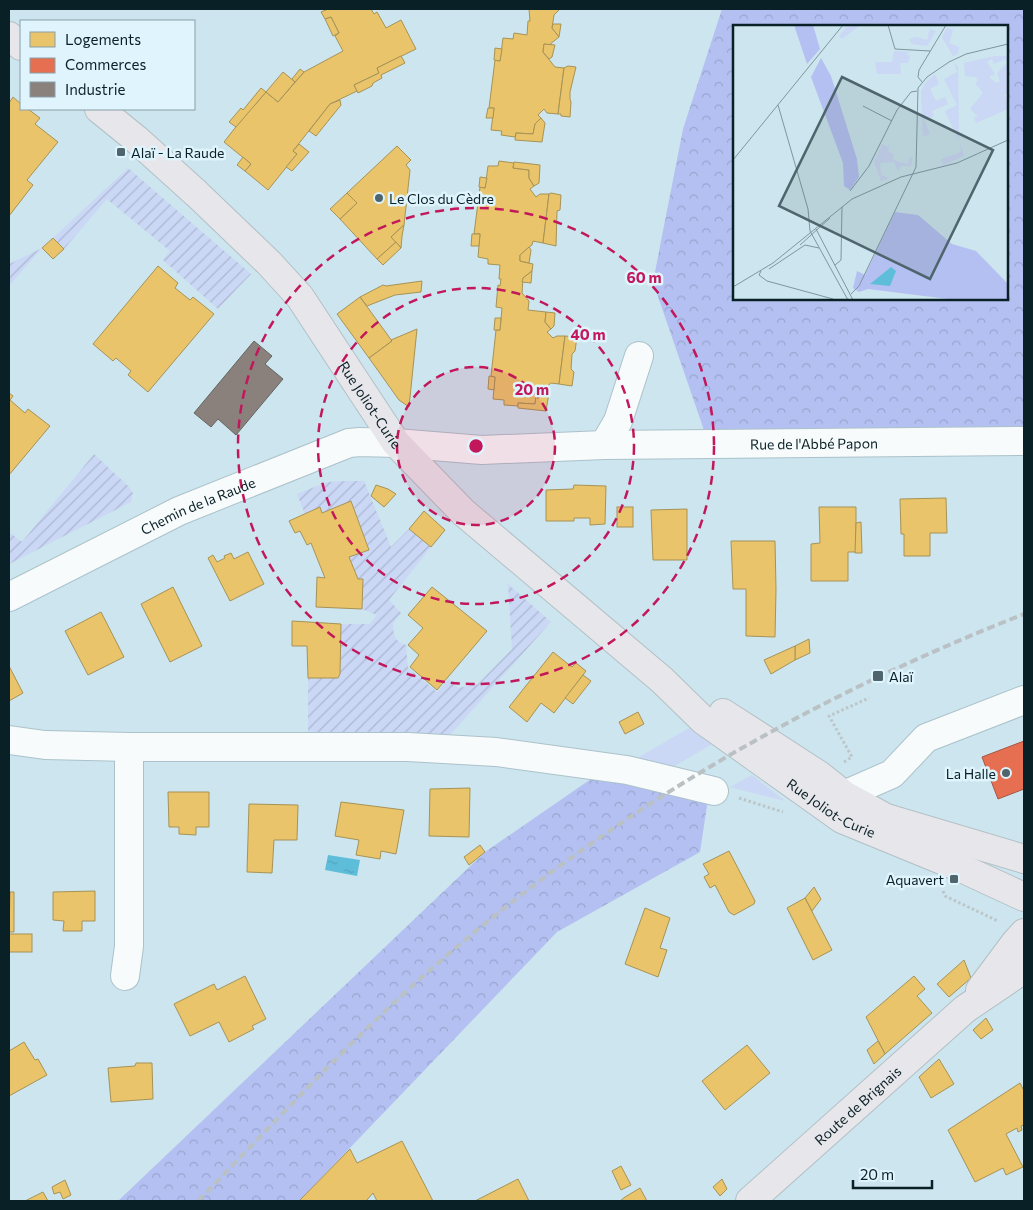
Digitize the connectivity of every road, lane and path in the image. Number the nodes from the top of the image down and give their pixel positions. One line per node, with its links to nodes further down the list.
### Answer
1 (9, 36): 2 (main road)
2 (20, 45)
3 (100, 110): 6 (main road, Rue Joliot-Curie)
4 (639, 356): 7 (street)
5 (1024, 441): 7 (street, Rue de l'Abbé Papon)
6 (396, 443): 7 (street, Rue de l'Abbé Papon); 8 (street, Chemin de la Raude); 9 (main road, Rue Joliot-Curie)
7 (604, 445)
8 (9, 597)
9 (662, 680): 16 (main road, Rue Joliot-Curie); 19 (main road, Rue Joliot-Curie)
10 (869, 698): 14 (path)
11 (1024, 700): 16 (street)
12 (9, 740): 13 (street)
13 (128, 747): 15 (street); 23 (street)
14 (852, 757)
15 (714, 791)
16 (844, 795): 17 (main road, Rue Joliot-Curie)
17 (1024, 859)
18 (940, 884): 20 (path)
19 (1024, 897)
20 (1000, 922)
21 (1024, 933): 24 (main road, Route de Brignais)
22 (1024, 969): 24 (main road, Route de Brignais)
23 (124, 976)
24 (965, 1009): 25 (main road, Route de Brignais)
25 (750, 1201)

